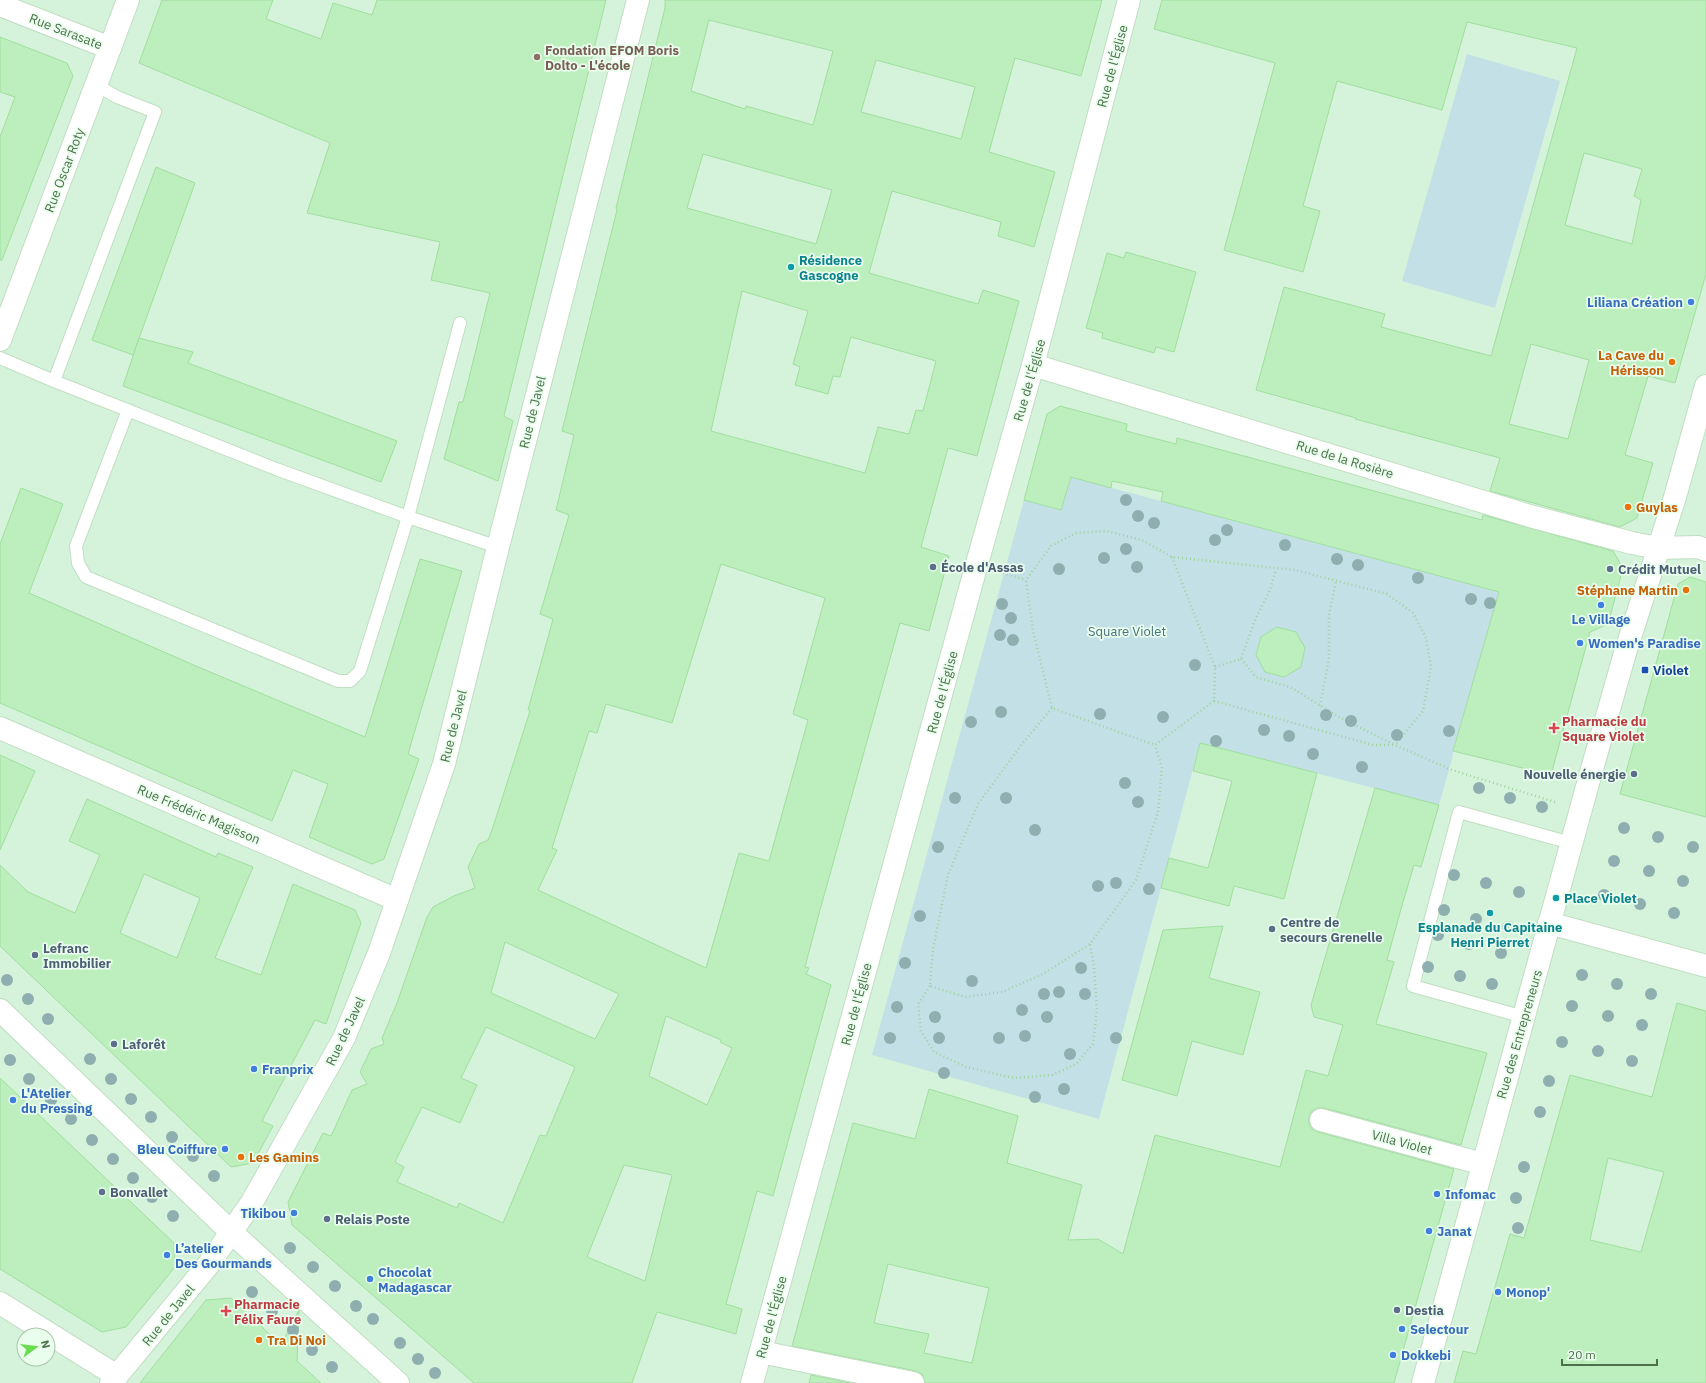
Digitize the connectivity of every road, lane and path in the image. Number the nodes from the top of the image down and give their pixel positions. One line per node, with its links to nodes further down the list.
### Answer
1 (128, 0): 5 (street, Rue Oscar Roty)
2 (638, 0): 15 (street, Rue de Javel)
3 (1129, 0): 10 (street, Rue de l'Église)
4 (0, 5): 5 (street, Rue Sarasate)
5 (110, 48): 6 (street, Rue Oscar Roty)
6 (96, 84): 8 (street, Rue Oscar Roty); 11 (lane)
7 (460, 323): 14 (lane)
8 (0, 340)
9 (0, 358): 11 (lane)
10 (1034, 365): 16 (street, Rue de la Rosière); 44 (street, Rue de l'Église)
11 (54, 381): 13 (lane)
12 (1706, 386): 16 (street, Rue des Entrepreneurs)
13 (128, 410): 14 (lane); 14 (lane)
14 (408, 517): 15 (lane)
15 (498, 547): 33 (street, Rue de Javel)
16 (1658, 548): 17 (street, Rue de la Rosière); 32 (street, Rue des Entrepreneurs)
17 (1706, 550)
18 (1172, 558): 19 (path); 21 (path); 24 (path)
19 (1276, 569): 22 (path); 23 (path)
20 (1004, 573): 21 (path)
21 (1026, 580): 27 (path)
22 (1336, 581): 26 (path); 30 (path)
23 (1241, 659): 24 (path); 26 (path)
24 (1216, 667): 25 (path)
25 (1214, 701): 29 (path); 30 (path)
26 (1320, 706): 30 (path)
27 (1052, 708): 29 (path); 37 (path)
28 (0, 728): 33 (street, Rue Frédéric Magisson)
29 (1155, 745): 35 (path)
30 (1395, 746): 31 (path)
31 (1556, 802)
32 (1571, 843): 34 (street, Rue des Entrepreneurs); 39 (lane)
33 (397, 900): 42 (street, Rue de Javel)
34 (1549, 923): 36 (street); 39 (street, Rue des Entrepreneurs)
35 (1090, 944): 37 (path); 37 (path)
36 (1706, 966)
37 (930, 986)
38 (0, 1010): 42 (street)
39 (1524, 1017): 41 (street, Rue des Entrepreneurs)
40 (1321, 1120): 41 (street, Villa Violet)
41 (1483, 1164): 49 (street, Rue des Entrepreneurs)
42 (232, 1232): 45 (street, Rue de Javel); 46 (street)
43 (0, 1303): 45 (street)
44 (761, 1352): 47 (street, Rue de l'Église); 48 (street)
45 (114, 1379)
46 (398, 1383)
47 (752, 1383)
48 (913, 1383)
49 (1423, 1383)

